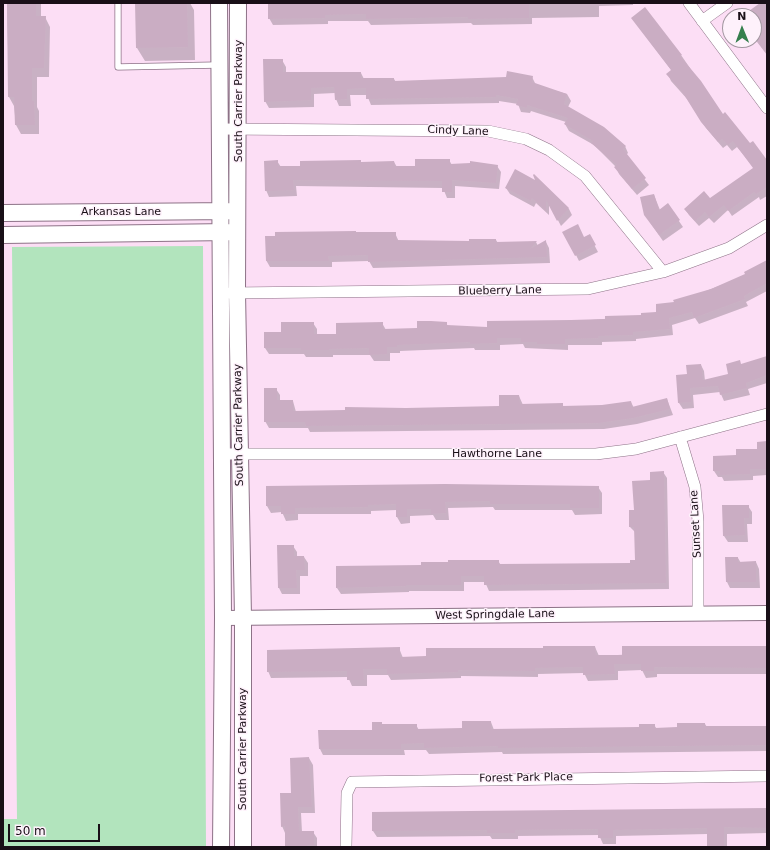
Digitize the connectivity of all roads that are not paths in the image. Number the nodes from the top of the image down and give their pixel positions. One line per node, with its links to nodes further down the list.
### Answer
1 (118, 3): 7 (lane)
2 (219, 3): 7 (main road, South Carrier Parkway)
3 (238, 3): 10 (main road, South Carrier Parkway)
4 (689, 3): 6 (street)
5 (727, 3): 6 (street)
6 (702, 21): 8 (street)
7 (220, 65): 9 (main road, South Carrier Parkway)
8 (767, 108)
9 (220, 129): 10 (street, Cindy Lane); 11 (main road, South Carrier Parkway)
10 (239, 130): 12 (main road, South Carrier Parkway); 18 (street, Cindy Lane)
11 (221, 211): 12 (main road, Arkansas Lane); 13 (main road, Arkansas Lane); 16 (main road, South Carrier Parkway)
12 (239, 211): 15 (main road, South Carrier Parkway)
13 (3, 213)
14 (767, 225): 18 (street, Blueberry Lane)
15 (238, 231): 16 (main road, Arkansas Lane); 19 (main road, South Carrier Parkway)
16 (221, 232): 17 (main road, Arkansas Lane); 20 (main road, South Carrier Parkway)
17 (3, 235)
18 (663, 272): 19 (street, Blueberry Lane)
19 (237, 292): 20 (street, Blueberry Lane); 24 (main road, South Carrier Parkway)
20 (220, 293): 23 (main road, South Carrier Parkway)
21 (767, 414): 22 (street, Hawthorne Lane)
22 (680, 437): 24 (street, Hawthorne Lane); 25 (street, Sunset Lane)
23 (222, 454): 24 (street, Hawthorne Lane); 27 (main road, South Carrier Parkway)
24 (239, 454): 28 (main road, South Carrier Parkway)
25 (698, 613): 26 (street, West Springdale Lane); 28 (street, West Springdale Lane)
26 (767, 613)
27 (223, 618): 28 (street, West Springdale Lane); 30 (main road, South Carrier Parkway)
28 (243, 618): 31 (main road, South Carrier Parkway)
29 (767, 776): 32 (street, Forest Park Place)
30 (221, 847)
31 (243, 847)
32 (346, 847)

